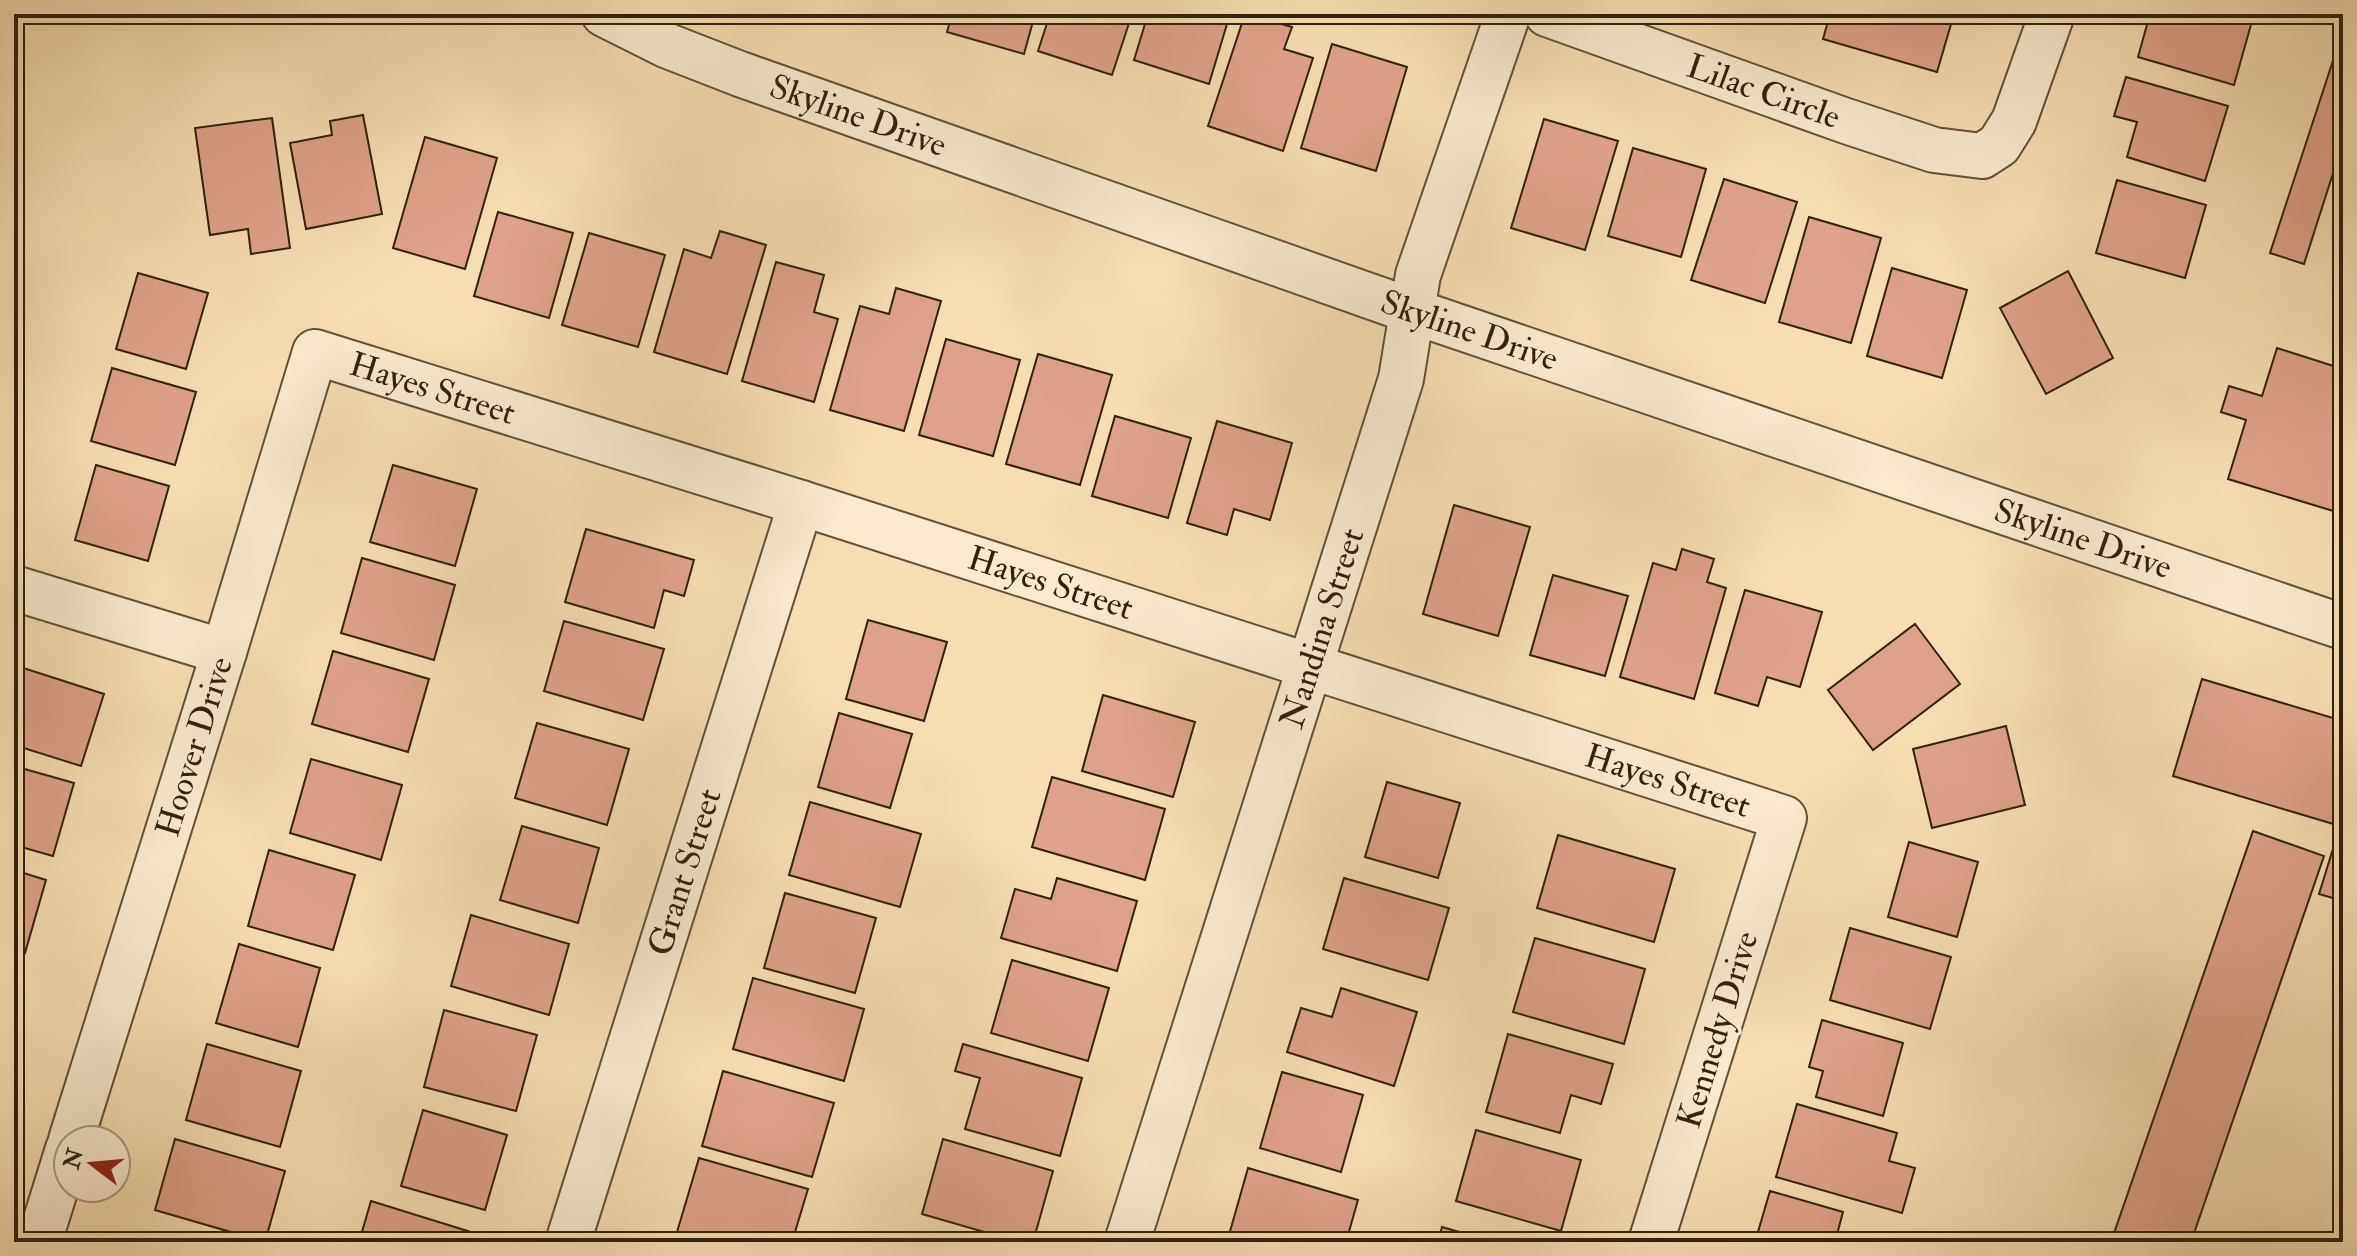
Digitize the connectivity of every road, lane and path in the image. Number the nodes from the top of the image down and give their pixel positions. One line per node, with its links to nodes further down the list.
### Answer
1 (604, 14): 5 (street, Skyline Drive)
2 (1508, 14): 5 (street, Nandina Street)
3 (1547, 14): 4 (street, Lilac Circle)
4 (2052, 14)
5 (1412, 311): 9 (street, Skyline Drive); 11 (street, Nandina Street)
6 (315, 352): 7 (street, Hayes Street); 10 (street, Hoover Drive)
7 (801, 503): 11 (street, Hayes Street); 16 (street, Grant Street)
8 (14, 588): 10 (street)
9 (2343, 627)
10 (224, 652): 13 (street, Hoover Drive)
11 (1308, 665): 12 (street, Hayes Street); 17 (street, Nandina Street)
12 (1784, 818): 18 (street, Kennedy Drive)
13 (76, 1124)
14 (52, 1200): 15 (street)
15 (39, 1242)
16 (568, 1242)
17 (1127, 1242)
18 (1651, 1242)

